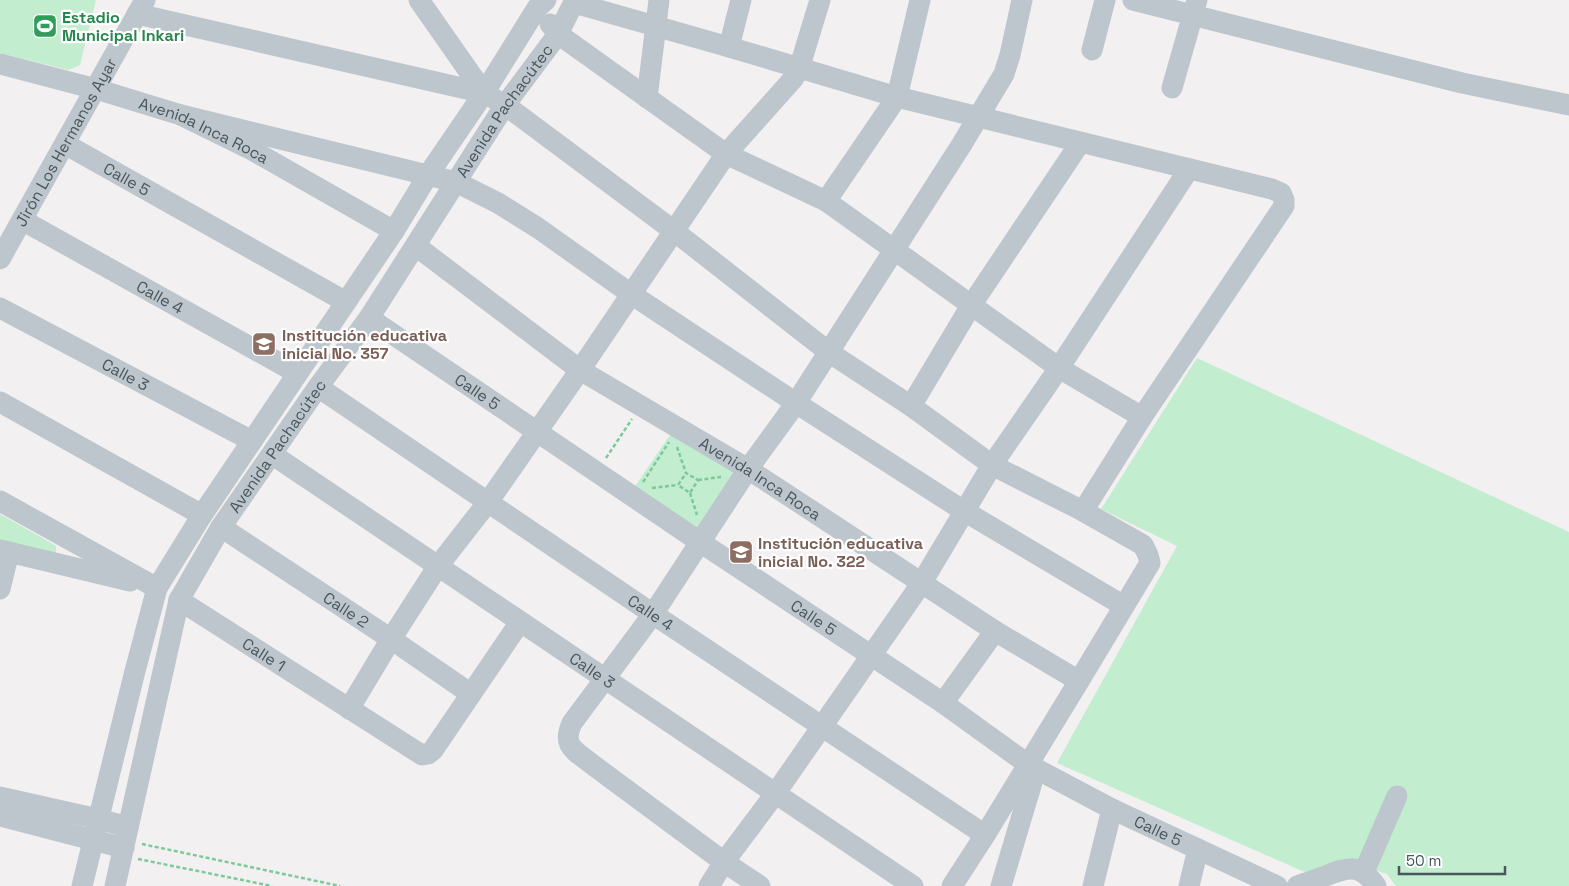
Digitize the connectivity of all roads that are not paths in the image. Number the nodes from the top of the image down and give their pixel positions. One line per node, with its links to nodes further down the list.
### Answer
1 (419, 0): 21 (street)
2 (659, 0): 13 (street)
3 (741, 0): 15 (street)
4 (820, 0): 18 (street)
5 (920, 0): 22 (street)
6 (1022, 0): 27 (street)
7 (1105, 0): 16 (street)
8 (1133, 0): 12 (street)
9 (575, 2): 13 (street); 14 (street, Avenida Pachacútec)
10 (538, 3): 14 (street); 21 (street, Avenida Pachacútec)
11 (141, 7): 20 (street, Jirón Los Hermanos Ayar); 21 (street)
12 (1195, 7): 19 (street); 25 (street)
13 (655, 27): 15 (street); 23 (street)
14 (558, 34): 23 (street); 24 (street, Avenida Pachacútec)
15 (729, 47): 18 (street)
16 (1092, 50)
17 (0, 64): 20 (street, Avenida Inca Roca)
18 (799, 69): 22 (street); 30 (street)
19 (1172, 88)
20 (96, 89): 26 (street, Avenida Inca Roca); 29 (street, Jirón Los Hermanos Ayar)
21 (484, 93): 24 (street); 32 (street, Avenida Pachacútec)
22 (897, 97): 27 (street); 34 (street)
23 (646, 98): 30 (street)
24 (505, 105): 33 (street, Avenida Pachacútec); 36 (street)
25 (1569, 105)
26 (181, 115): 32 (street); 37 (street, Avenida Inca Roca)
27 (978, 116): 28 (street); 39 (street)
28 (1080, 143): 31 (street); 43 (street)
29 (65, 144): 35 (street, Jirón Los Hermanos Ayar); 42 (street, Calle 5)
30 (726, 154): 34 (street); 36 (street)
31 (1189, 169): 47 (street); 54 (street)
32 (428, 175): 33 (street); 37 (street, Avenida Pachacútec)
33 (456, 182): 38 (street, Avenida Pachacútec); 41 (street)
34 (826, 201): 39 (street)
35 (22, 220): 40 (street, Jirón Los Hermanos Ayar); 49 (street, Calle 4)
36 (674, 230): 41 (street); 46 (street)
37 (394, 231): 42 (street, Avenida Pachacútec)
38 (416, 246): 45 (street, Avenida Pachacútec); 48 (street, Avenida Inca Roca)
39 (894, 251): 43 (street); 46 (street)
40 (0, 259)
41 (631, 294): 48 (street); 52 (street)
42 (346, 302): 49 (street, Avenida Pachacútec)
43 (972, 304): 47 (street); 53 (street)
44 (0, 308): 56 (street, Calle 3)
45 (369, 318): 50 (street, Avenida Pachacútec); 55 (street, Calle 5)
46 (830, 353): 52 (street); 53 (street)
47 (1059, 368): 54 (street); 58 (street)
48 (580, 370): 55 (street); 59 (street, Avenida Inca Roca)
49 (297, 373): 56 (street, Avenida Pachacútec)
50 (318, 387): 57 (street, Avenida Pachacútec); 61 (street, Calle 4)
51 (0, 402): 64 (street)
52 (796, 403): 59 (street); 62 (street)
53 (911, 406): 58 (street)
54 (1142, 417): 63 (street)
55 (536, 431): 61 (street); 66 (street, Calle 5)
56 (252, 441): 64 (street, Avenida Pachacútec)
57 (273, 455): 65 (street, Avenida Pachacútec); 68 (street, Calle 3)
58 (992, 465): 62 (street); 63 (street)
59 (748, 469): 66 (street); 69 (street, Avenida Inca Roca)
60 (0, 501): 71 (street)
61 (488, 502): 68 (street); 74 (street, Calle 4)
62 (964, 511): 69 (street); 73 (street)
63 (1083, 511): 73 (street)
64 (202, 515): 71 (street, Avenida Pachacútec)
65 (221, 527): 72 (street, Avenida Pachacútec); 77 (street, Calle 2)
66 (700, 542): 74 (street); 78 (street, Calle 5)
67 (5, 551): 70 (street); 71 (street)
68 (438, 566): 75 (street, Calle 3); 77 (street)
69 (921, 584): 76 (street, Avenida Inca Roca); 78 (street)
70 (0, 588)
71 (157, 588): 91 (street, Avenida Pachacútec)
72 (179, 600): 83 (street, Calle 1); 94 (street, Avenida Pachacútec)
73 (1124, 606): 80 (street)
74 (653, 614): 79 (street); 84 (street, Calle 4)
75 (520, 622): 79 (street, Calle 3); 81 (street)
76 (995, 631): 80 (street, Avenida Inca Roca); 82 (street)
77 (391, 639): 81 (street, Calle 2); 83 (street)
78 (871, 654): 82 (street, Calle 5); 84 (street)
79 (605, 680): 86 (street, Calle 3); 96 (street)
80 (1079, 681): 85 (street)
81 (471, 694): 83 (street, Calle 1)
82 (943, 703): 85 (street, Calle 5)
83 (349, 709)
84 (821, 726): 86 (street); 92 (street, Calle 4)
85 (1032, 767): 89 (street, Calle 5); 92 (street); 104 (street)
86 (775, 794): 96 (street); 102 (street, Calle 3)
87 (1397, 796): 97 (street)
88 (0, 797): 91 (street)
89 (1112, 809): 95 (street, Calle 5); 105 (street)
90 (0, 816): 93 (street)
91 (98, 819): 93 (street, Avenida Pachacútec); 94 (street)
92 (985, 835): 103 (street)
93 (93, 840): 94 (street); 98 (street, Avenida Pachacútec)
94 (125, 843): 99 (street, Avenida Pachacútec)
95 (1198, 849): 106 (street); 107 (street, Calle 5)
96 (724, 862): 100 (street); 101 (street)
97 (1370, 879): 108 (street)
98 (82, 886)
99 (115, 886)
100 (709, 886)
101 (760, 886)
102 (913, 886)
103 (952, 886)
104 (1000, 886)
105 (1093, 886)
106 (1189, 886)
107 (1277, 886)
108 (1297, 886)

